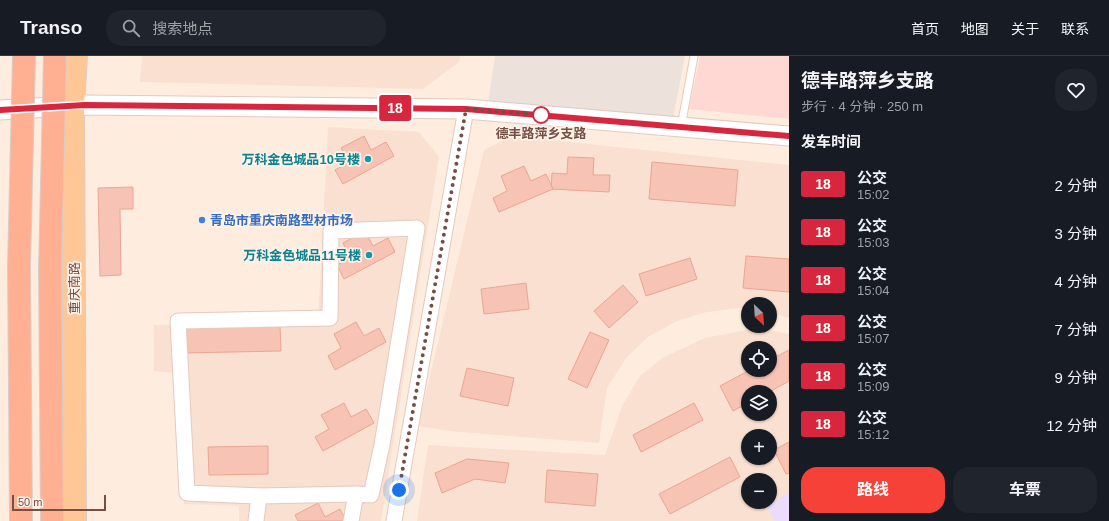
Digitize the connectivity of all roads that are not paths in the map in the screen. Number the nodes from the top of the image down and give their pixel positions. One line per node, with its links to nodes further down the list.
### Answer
1 (24, 56): 16 (highway, bridge)
2 (55, 56): 17 (highway, bridge)
3 (76, 56): 5 (main road, 重庆南路)
4 (694, 56): 8 (lane)
5 (73, 106): 6 (street); 7 (street); 18 (main road, 重庆南路)
6 (466, 109): 8 (street); 11 (street)
7 (0, 110)
8 (681, 127): 9 (street)
9 (789, 136)
10 (385, 429): 11 (street); 12 (street); 15 (street)
11 (410, 429): 13 (street)
12 (382, 445): 13 (street); 14 (street)
13 (407, 445): 21 (street)
14 (356, 494): 15 (street); 20 (street)
15 (259, 496): 19 (street)
16 (21, 521)
17 (52, 521)
18 (75, 521)
19 (256, 521)
20 (351, 521)
21 (394, 521)

